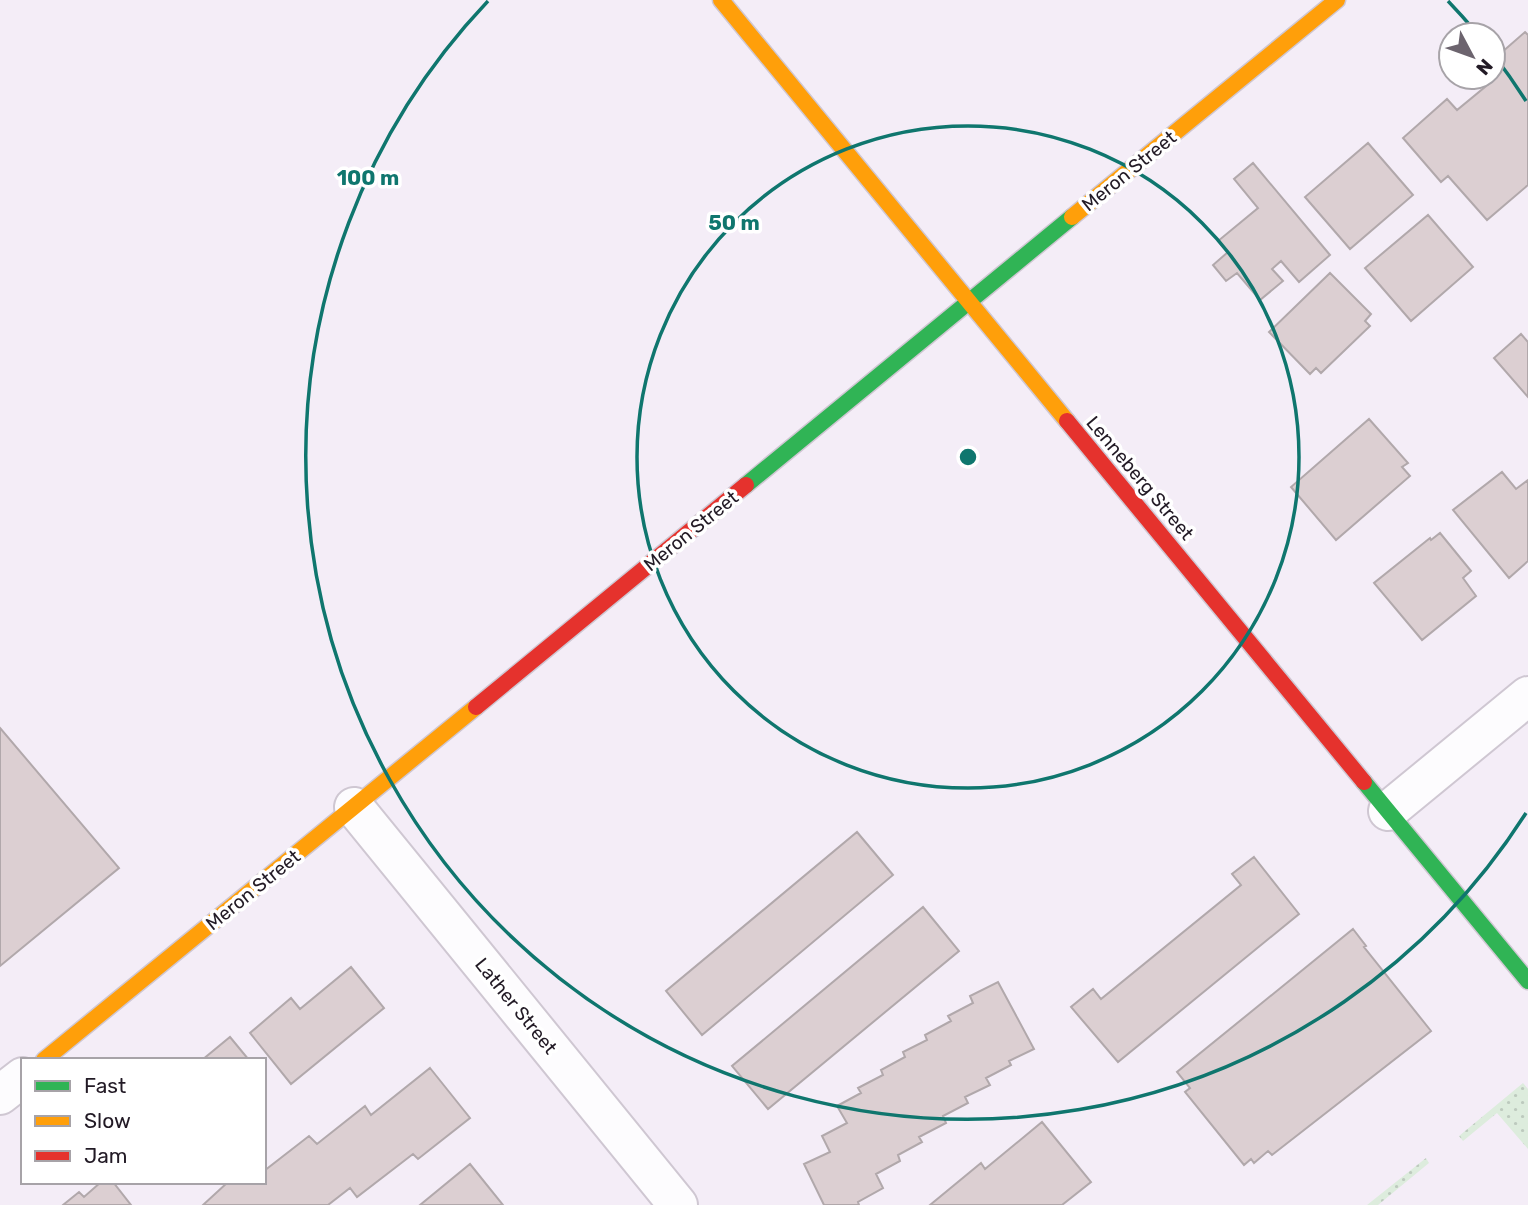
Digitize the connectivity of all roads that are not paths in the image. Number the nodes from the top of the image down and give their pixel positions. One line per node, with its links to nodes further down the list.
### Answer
1 (721, 0): 3 (street, Lenneberg Street)
2 (1337, 0): 3 (street, Meron Street)
3 (968, 303): 5 (street, Meron Street); 6 (street, Lenneberg Street)
4 (1528, 696): 6 (street)
5 (354, 807): 8 (street, Meron Street); 11 (street, Lather Street)
6 (1388, 811): 7 (street, Lenneberg Street)
7 (1528, 981)
8 (46, 1058)
9 (21, 1079): 10 (street)
10 (0, 1095)
11 (678, 1205)

